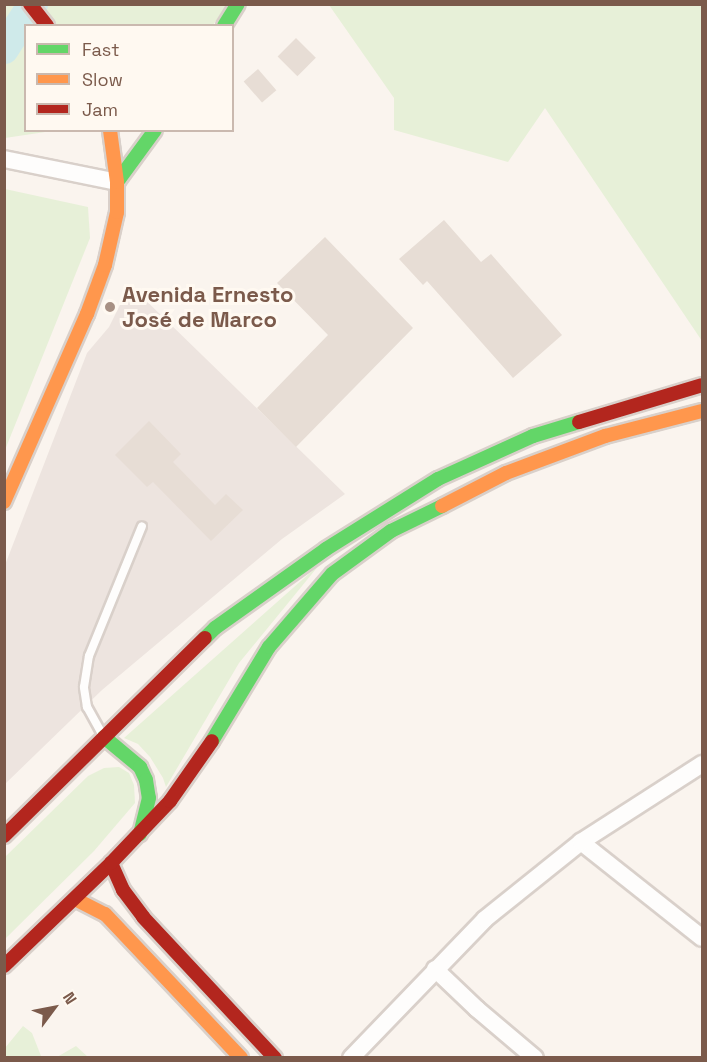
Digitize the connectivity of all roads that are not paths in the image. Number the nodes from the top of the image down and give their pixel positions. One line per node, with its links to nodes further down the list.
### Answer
1 (30, 4): 3 (main road)
2 (238, 4): 4 (main road)
3 (45, 24)
4 (225, 24)
5 (110, 132): 8 (main road)
6 (154, 132): 8 (main road)
7 (4, 159): 8 (street)
8 (117, 182): 11 (main road)
9 (702, 385): 13 (main road)
10 (702, 411): 15 (main road)
11 (4, 502)
12 (142, 526): 13 (lane)
13 (104, 737): 15 (main road); 16 (main road)
14 (702, 765): 17 (street)
15 (140, 834): 18 (main road)
16 (4, 836)
17 (581, 842): 20 (street); 22 (street)
18 (111, 863): 19 (main road); 24 (main road)
19 (75, 899): 21 (main road); 23 (main road)
20 (702, 938)
21 (4, 966)
22 (435, 969): 25 (street); 26 (street)
23 (241, 1058)
24 (275, 1058)
25 (351, 1058)
26 (535, 1058)

